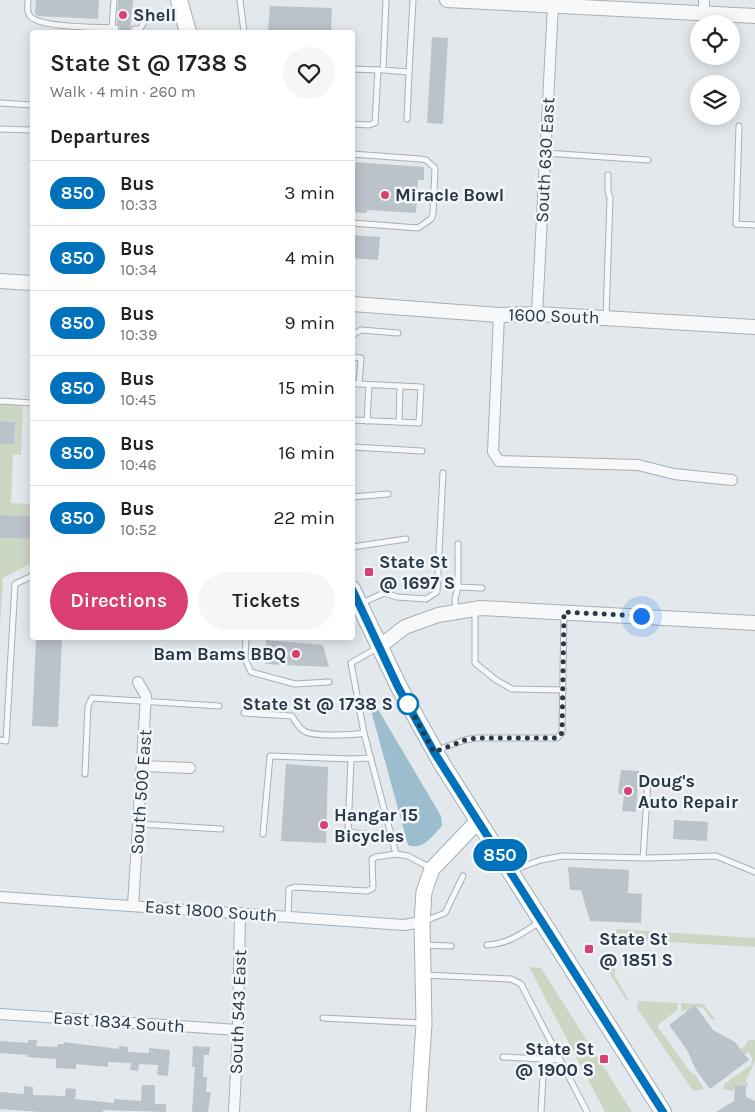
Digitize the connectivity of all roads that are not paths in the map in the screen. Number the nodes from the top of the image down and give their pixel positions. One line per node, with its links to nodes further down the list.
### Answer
1 (28, 0): 2 (lane)
2 (114, 0)
3 (179, 0): 14 (main road)
4 (240, 0): 15 (lane)
5 (386, 0): 17 (lane)
6 (413, 0): 18 (lane)
7 (447, 0): 8 (street)
8 (468, 0): 9 (street)
9 (552, 3): 10 (street); 26 (street, South 630 East)
10 (704, 6): 11 (street)
11 (755, 16)
12 (144, 22): 13 (lane)
13 (134, 30)
14 (187, 30)
15 (244, 30)
16 (355, 69): 17 (lane)
17 (380, 70): 18 (lane); 22 (lane)
18 (409, 72): 21 (lane)
19 (0, 104): 20 (lane)
20 (30, 105)
21 (407, 119)
22 (355, 124)
23 (739, 126): 31 (lane)
24 (0, 129): 25 (lane)
25 (30, 130)
26 (546, 153): 28 (lane); 35 (street, South 630 East)
27 (355, 154): 30 (lane)
28 (648, 160)
29 (608, 175): 37 (lane)
30 (355, 223)
31 (755, 225)
32 (0, 281): 33 (street)
33 (30, 283)
34 (355, 304): 36 (street, 1600 South)
35 (537, 314): 36 (street, 1600 South); 37 (street, 1600 South)
36 (500, 315): 54 (street)
37 (606, 318): 38 (street, 1600 South)
38 (755, 327)
39 (355, 332): 40 (lane)
40 (398, 333)
41 (355, 357): 43 (lane)
42 (355, 384): 43 (lane)
43 (359, 384): 44 (lane)
44 (369, 385): 45 (lane); 49 (lane)
45 (400, 386): 50 (lane); 50 (lane)
46 (0, 401): 47 (lane)
47 (30, 403)
48 (355, 420): 49 (lane)
49 (367, 421): 50 (lane)
50 (399, 422)
51 (355, 447): 52 (lane)
52 (422, 451)
53 (443, 473): 63 (lane)
54 (732, 480)
55 (388, 494): 56 (lane)
56 (355, 497)
57 (406, 539): 59 (lane)
58 (458, 544): 61 (lane)
59 (355, 547)
60 (30, 577): 77 (lane)
61 (458, 587): 62 (lane); 65 (lane)
62 (482, 588)
63 (355, 597): 69 (main road)
64 (475, 609): 65 (street); 66 (street); 72 (lane)
65 (456, 612): 69 (street)
66 (564, 612): 67 (street); 72 (lane)
67 (755, 623)
68 (246, 640): 71 (lane)
69 (379, 647): 76 (lane); 78 (main road)
70 (138, 682): 73 (street, South 500 East)
71 (329, 682)
72 (563, 690): 78 (lane)
73 (146, 701): 74 (lane); 81 (street, South 500 East); 83 (lane)
74 (220, 706)
75 (244, 713): 76 (lane)
76 (364, 733): 79 (lane)
77 (0, 740)
78 (434, 752): 85 (main road)
79 (371, 758): 80 (lane); 89 (lane)
80 (351, 759): 88 (lane); 89 (lane)
81 (143, 766): 82 (street); 86 (street, South 500 East)
82 (190, 768)
83 (85, 774)
84 (648, 781): 91 (lane)
85 (478, 821): 92 (main road); 93 (main road)
86 (139, 824): 87 (lane); 97 (street, South 500 East)
87 (221, 829)
88 (264, 834)
89 (391, 837): 90 (lane)
90 (396, 854): 92 (lane); 99 (lane)
91 (643, 858): 93 (lane); 94 (lane)
92 (432, 868): 101 (main road)
93 (510, 871): 100 (main road)
94 (755, 872)
95 (463, 876): 101 (lane)
96 (0, 897): 97 (street, East 1800 South)
97 (133, 905): 98 (street, East 1800 South)
98 (240, 913): 99 (street, East 1800 South); 109 (street, South 543 East)
99 (288, 916): 101 (street, East 1800 South)
100 (542, 921): 104 (lane); 117 (main road)
101 (422, 922): 102 (main road)
102 (423, 945): 103 (lane); 105 (main road)
103 (451, 946)
104 (487, 946)
105 (424, 975): 108 (main road); 112 (lane)
106 (0, 1014): 109 (street, East 1834 South)
107 (323, 1018): 108 (lane)
108 (424, 1024): 114 (main road)
109 (238, 1030): 113 (street, South 543 East)
110 (503, 1056): 111 (lane)
111 (544, 1059): 112 (lane); 115 (lane)
112 (560, 1060): 116 (lane)
113 (234, 1112)
114 (418, 1112)
115 (541, 1112)
116 (587, 1112)
117 (663, 1112)

